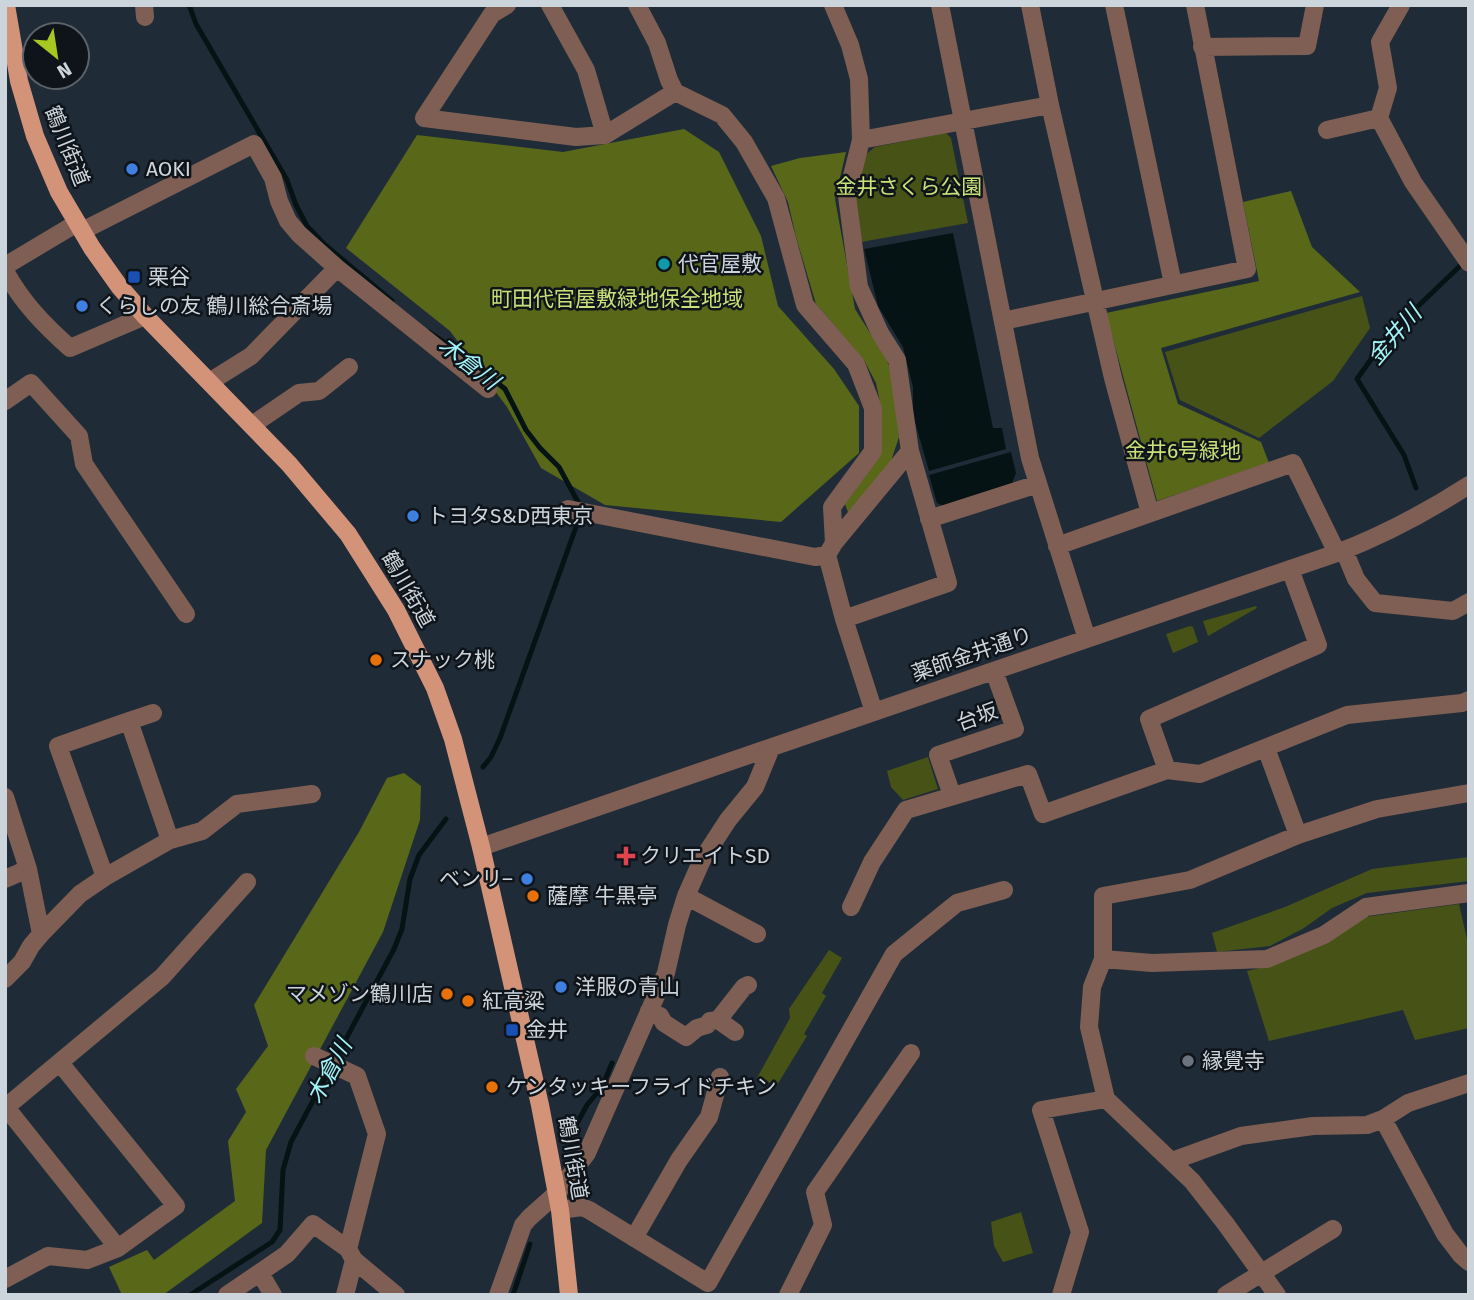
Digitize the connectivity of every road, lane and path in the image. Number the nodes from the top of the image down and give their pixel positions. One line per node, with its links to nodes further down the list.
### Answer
1 (6, 5): 13 (main road, 鶴川街道)
2 (507, 5): 19 (street)
3 (550, 5): 19 (street)
4 (637, 5): 14 (street)
5 (833, 5): 20 (street)
6 (940, 5): 17 (street)
7 (1030, 5): 15 (street)
8 (1114, 5): 25 (street)
9 (1195, 5): 12 (street)
10 (1315, 5): 12 (street)
11 (1401, 5): 16 (street)
12 (1202, 47): 25 (street)
13 (12, 82): 21 (main road, 鶴川街道)
14 (675, 92): 19 (street); 41 (street)
15 (1050, 105): 17 (street); 26 (street)
16 (1379, 118): 18 (street); 22 (street)
17 (963, 121): 20 (street); 28 (street)
18 (1327, 130)
19 (605, 135)
20 (861, 140): 34 (street)
21 (79, 227): 23 (street); 24 (street); 27 (main road, 鶴川街道)
22 (1469, 263)
23 (5, 268): 27 (street)
24 (337, 268): 30 (street); 31 (street)
25 (1173, 284): 26 (street)
26 (1097, 301): 28 (street); 38 (street)
27 (145, 316): 30 (main road, 鶴川街道)
28 (1003, 321): 35 (street)
29 (349, 368): 33 (street)
30 (211, 381): 33 (main road, 鶴川街道)
31 (488, 389)
32 (5, 401): 45 (street)
33 (252, 425): 63 (main road, 鶴川街道)
34 (910, 451): 39 (street); 41 (street)
35 (1038, 484): 39 (street); 40 (street)
36 (1469, 485): 42 (street, 薬師金井通り)
37 (568, 509): 41 (street)
38 (1150, 513): 40 (street); 42 (street)
39 (929, 519): 46 (street)
40 (1057, 546): 47 (street)
41 (831, 549): 46 (street)
42 (1341, 552): 43 (street, 薬師金井通り); 44 (street)
43 (1290, 569): 47 (street, 薬師金井通り); 55 (street)
44 (1469, 602)
45 (186, 614)
46 (844, 619): 50 (street)
47 (1087, 639): 48 (street, 薬師金井通り)
48 (994, 671): 50 (street, 薬師金井通り); 58 (street, 台坂)
49 (1469, 700): 54 (street)
50 (874, 712): 53 (street, 薬師金井通り)
51 (153, 713): 52 (street)
52 (129, 721): 62 (street); 65 (street)
53 (771, 748): 63 (street, 薬師金井通り); 70 (street)
54 (1266, 748): 55 (street); 61 (street)
55 (1167, 770): 58 (street)
56 (1469, 793): 61 (street)
57 (312, 794): 62 (street)
58 (952, 795): 71 (street)
59 (5, 797): 60 (street)
60 (11, 833): 64 (street)
61 (1298, 835): 74 (street)
62 (170, 840): 65 (street)
63 (481, 847): 89 (main road, 鶴川街道)
64 (28, 869): 66 (street); 72 (street)
65 (105, 877): 72 (street)
66 (5, 879)
67 (247, 883): 82 (street)
68 (1004, 890): 91 (street)
69 (1469, 893): 74 (street)
70 (686, 896): 73 (street); 77 (street)
71 (851, 907)
72 (41, 934): 75 (street)
73 (757, 934)
74 (1103, 959): 85 (street)
75 (5, 979)
76 (748, 985): 78 (street)
77 (649, 1011): 78 (street); 89 (street)
78 (718, 1020): 79 (street)
79 (735, 1032)
80 (911, 1053): 104 (street)
81 (318, 1058): 93 (street)
82 (60, 1063): 86 (street); 92 (street)
83 (720, 1077): 91 (street)
84 (1469, 1083): 87 (street)
85 (1106, 1099): 88 (street); 105 (street)
86 (6, 1107): 92 (street)
87 (1382, 1119): 88 (street); 94 (street)
88 (1172, 1161): 95 (street)
89 (559, 1202): 91 (street); 102 (street); 103 (main road, 鶴川街道)
90 (1333, 1229): 95 (street)
91 (634, 1238)
92 (118, 1248): 97 (street)
93 (351, 1255): 96 (street); 100 (street); 101 (street)
94 (1469, 1262)
95 (1260, 1272): 106 (street); 107 (street)
96 (260, 1273): 98 (street); 99 (street)
97 (5, 1279)
98 (227, 1295)
99 (273, 1295)
100 (345, 1295)
101 (396, 1295)
102 (498, 1295)
103 (569, 1295)
104 (788, 1295)
105 (1061, 1295)
106 (1226, 1295)
107 (1277, 1295)

